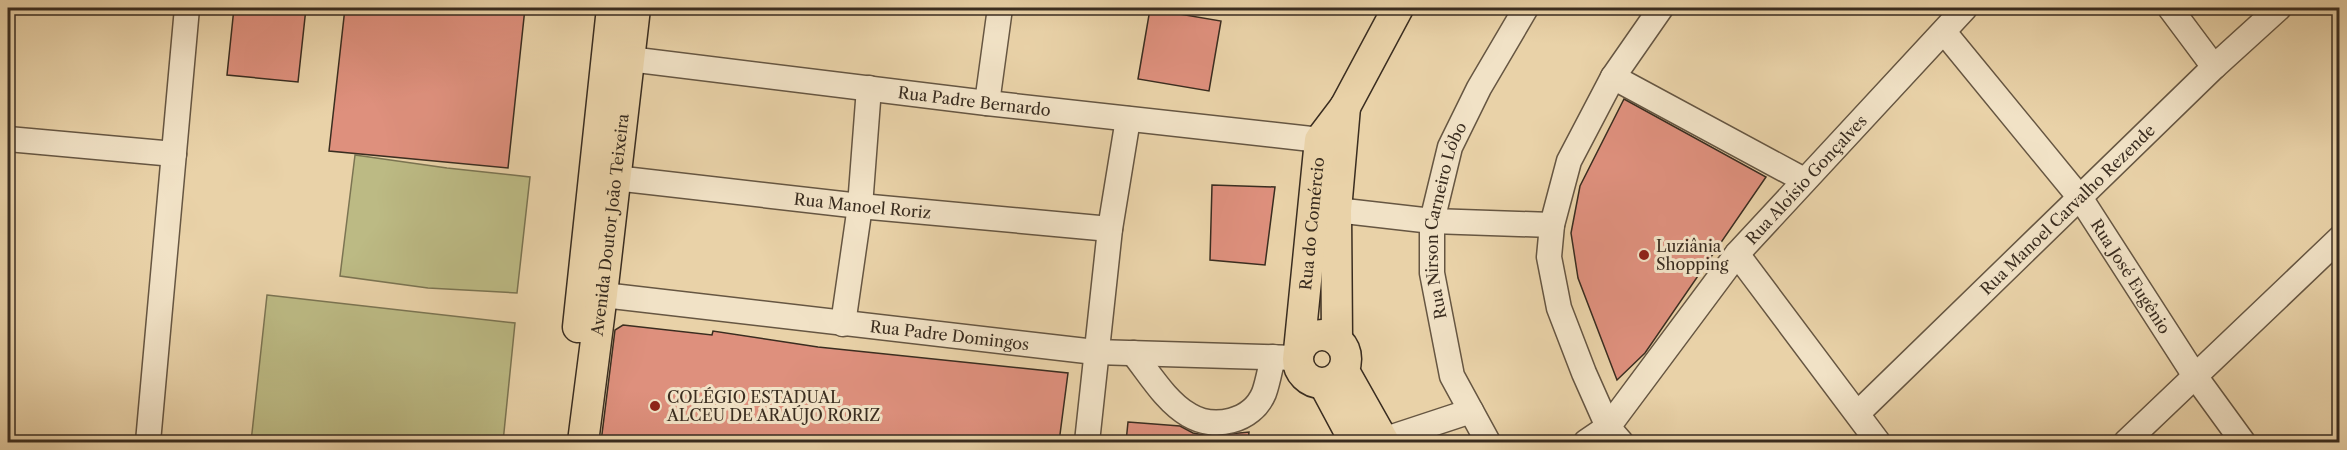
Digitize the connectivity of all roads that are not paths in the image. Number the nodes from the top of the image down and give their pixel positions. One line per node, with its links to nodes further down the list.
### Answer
1 (187, 8): 21 (street)
2 (612, 8): 12 (main road, Avenida Doutor João Teixeira)
3 (635, 8): 12 (main road, Avenida Doutor João Teixeira)
4 (1000, 8): 16 (street)
5 (1398, 8): 17 (main road, Rua do Comércio)
6 (1526, 8): 27 (street, Rua Nirson Carneiro Lôbo)
7 (1661, 8): 14 (street)
8 (1965, 8): 11 (street, Rua Aloísio Gonçalves)
9 (2170, 8): 13 (street)
10 (2279, 8): 13 (street, Rua Manoel Carvalho Rezende)
11 (1944, 32): 23 (street, Rua Aloísio Gonçalves); 24 (street, Rua José Eugênio)
12 (618, 57): 15 (street, Rua Padre Bernardo); 22 (main road, Avenida Doutor João Teixeira); 32 (main road, Avenida Doutor João Teixeira)
13 (2214, 67): 24 (street, Rua Manoel Carvalho Rezende)
14 (1613, 77): 23 (street); 28 (street)
15 (869, 88): 16 (street, Rua Padre Bernardo); 25 (street)
16 (987, 103): 18 (street, Rua Padre Bernardo)
17 (1345, 107): 20 (main road, Rua do Comércio); 26 (main road, Rua do Comércio)
18 (1128, 119): 20 (street, Rua Padre Bernardo); 29 (street)
19 (8, 139): 21 (street)
20 (1320, 140): 37 (main road, Rua do Comércio)
21 (174, 154): 43 (street)
22 (615, 178): 25 (street, Rua Manoel Roriz); 32 (main road, Avenida Doutor João Teixeira)
23 (1804, 180): 31 (street, Rua Aloísio Gonçalves)
24 (2081, 199): 38 (street, Rua José Eugênio); 41 (street, Rua Manoel Carvalho Rezende)
25 (860, 206): 29 (street, Rua Manoel Roriz); 33 (street)
26 (1336, 210): 27 (street); 34 (main road, Rua do Comércio)
27 (1432, 221): 28 (street); 40 (street, Rua Nirson Carneiro Lôbo)
28 (1552, 225): 42 (street)
29 (1110, 229): 35 (street)
30 (2340, 238): 38 (street)
31 (1737, 254): 41 (street); 42 (street, Rua Aloísio Gonçalves)
32 (592, 293): 33 (street, Rua Padre Domingos); 44 (main road, Avenida Doutor João Teixeira); 45 (main road, Avenida Doutor João Teixeira)
33 (843, 324): 35 (street, Rua Padre Domingos)
34 (1337, 340): 37 (main road); 39 (main road)
35 (1095, 352): 36 (street, Rua Padre Domingos); 46 (street)
36 (1133, 353): 37 (street, Rua Padre Domingos); 37 (street)
37 (1290, 356): 39 (main road)
38 (2195, 376): 51 (street); 52 (street, Rua José Eugênio)
39 (1334, 377): 47 (main road)
40 (1471, 411): 47 (street); 48 (street, Rua Nirson Carneiro Lôbo)
41 (1858, 413): 50 (street)
42 (1615, 435): 49 (street, Rua Aloísio Gonçalves)
43 (148, 442)
44 (567, 442)
45 (583, 442)
46 (1087, 442)
47 (1374, 442)
48 (1488, 442)
49 (1586, 442)
50 (1878, 442)
51 (2126, 442)
52 (2243, 442)

